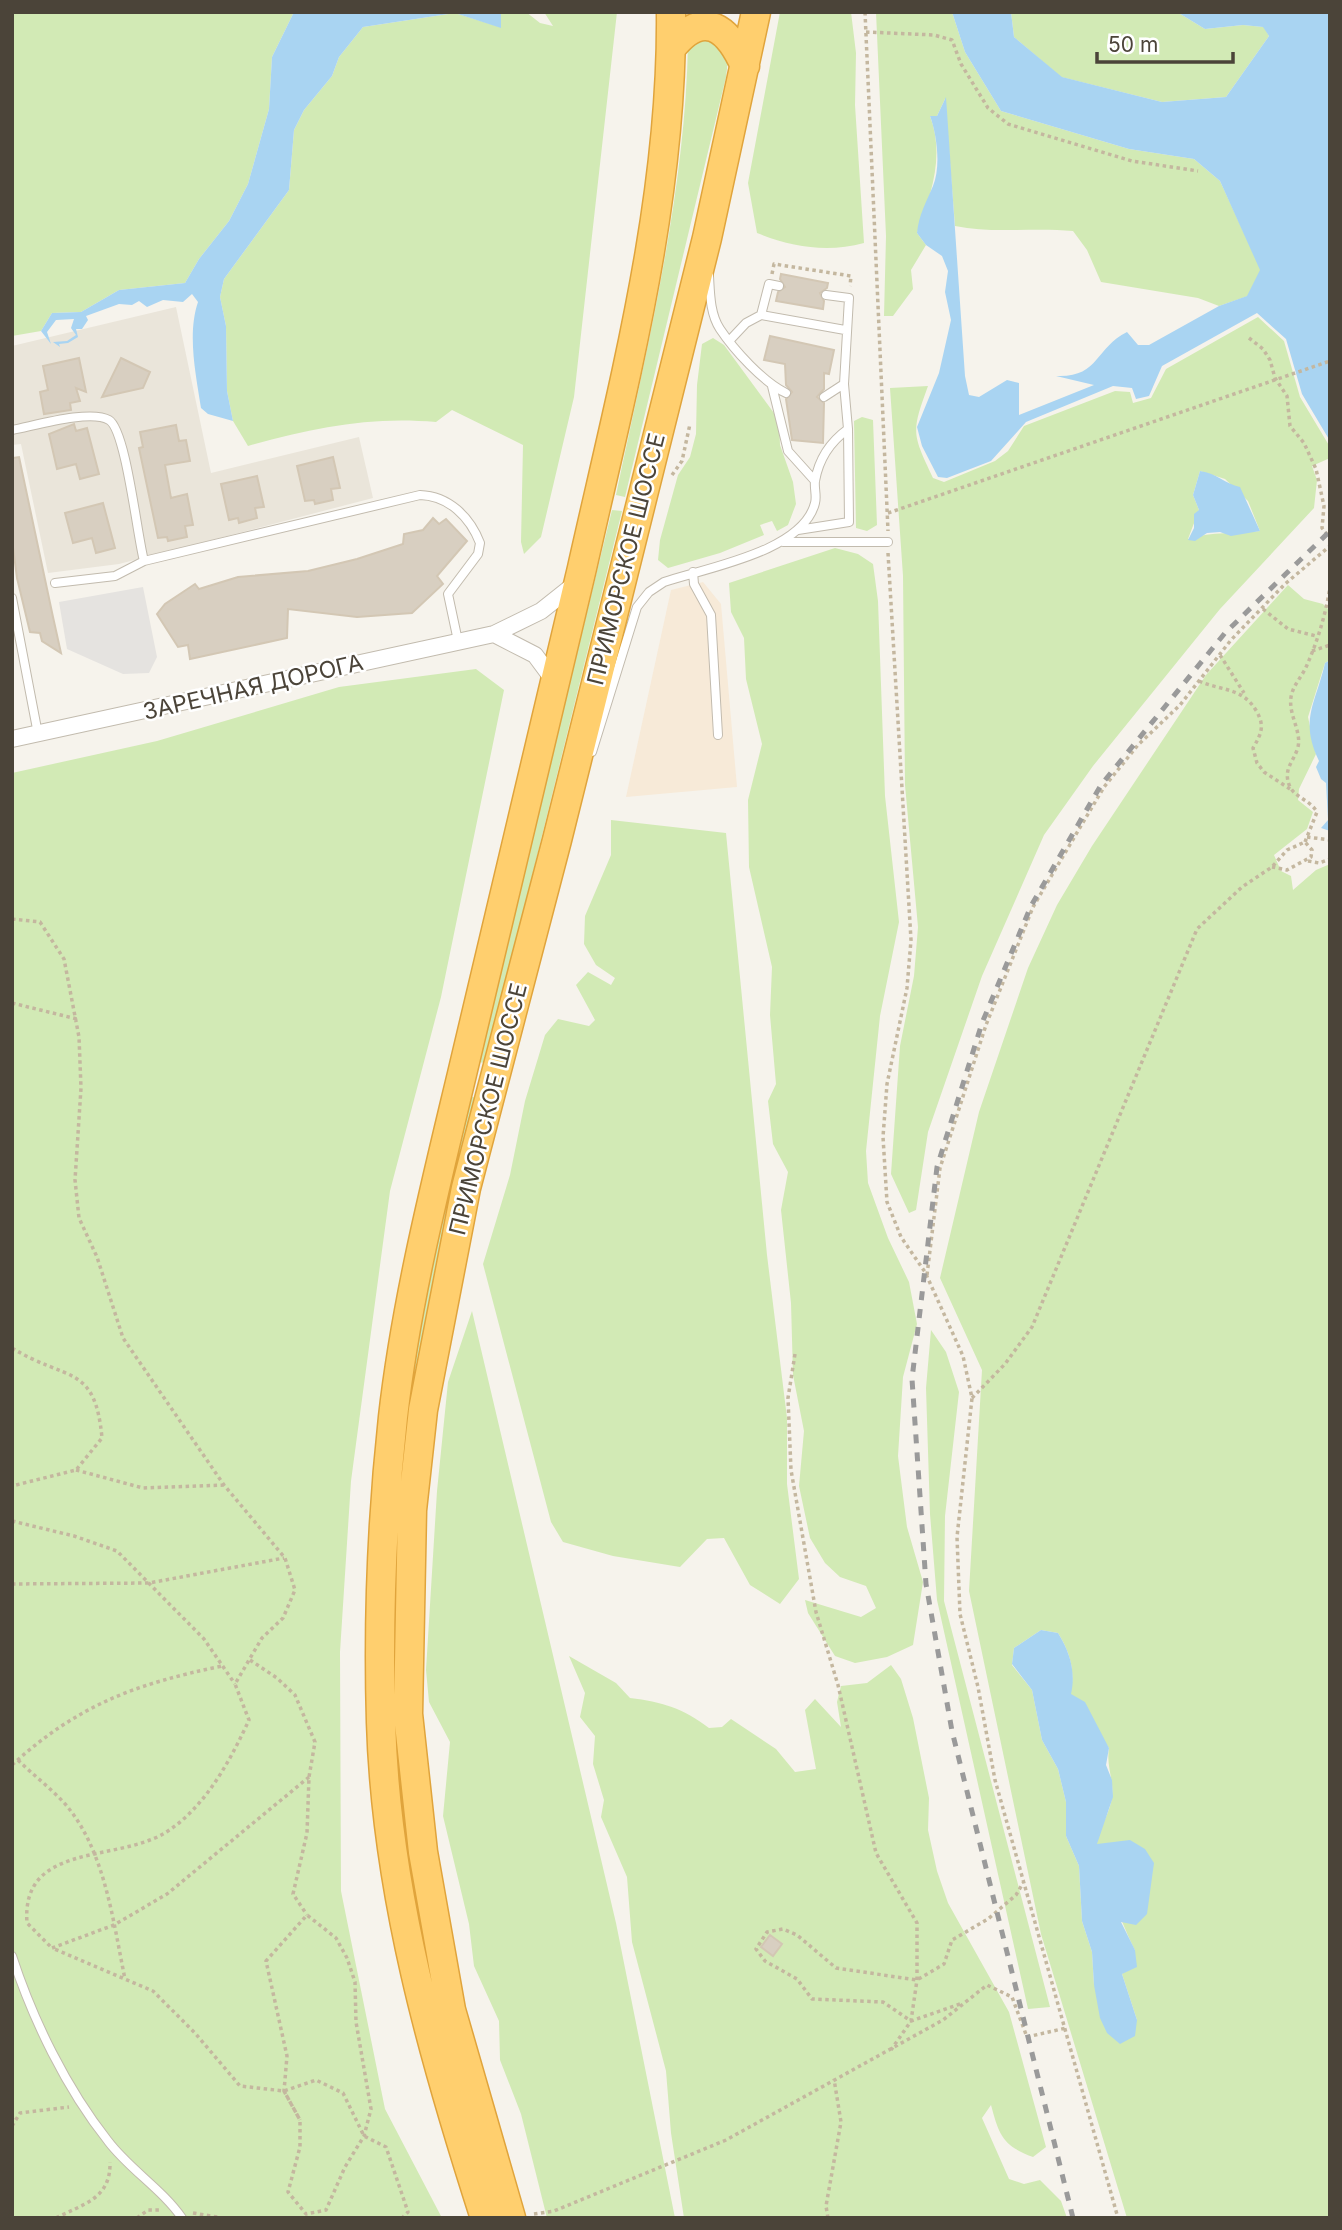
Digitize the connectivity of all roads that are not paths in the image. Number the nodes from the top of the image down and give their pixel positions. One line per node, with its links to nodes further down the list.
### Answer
1 (671, 12): 3 (highway, ПРИМОРСКОЕ ШОССЕ)
2 (756, 12): 4 (highway, ПРИМОРСКОЕ ШОССЕ)
3 (672, 47): 4 (highway); 23 (highway, ПРИМОРСКОЕ ШОССЕ)
4 (745, 66): 5 (highway, ПРИМОРСКОЕ ШОССЕ)
5 (707, 238): 10 (lane); 32 (highway, ПРИМОРСКОЕ ШОССЕ)
6 (774, 285): 8 (lane)
7 (825, 295): 9 (lane)
8 (761, 315): 9 (lane); 10 (lane)
9 (845, 330): 11 (lane)
10 (730, 340): 12 (lane)
11 (844, 384): 14 (lane); 15 (lane)
12 (772, 386): 13 (lane); 17 (lane)
13 (786, 393)
14 (824, 397)
15 (848, 429): 17 (lane); 18 (lane)
16 (12, 430): 21 (lane)
17 (815, 481): 18 (lane)
18 (798, 530): 19 (lane)
19 (783, 542): 20 (lane); 22 (lane)
20 (888, 542)
21 (144, 561): 24 (lane); 27 (lane)
22 (693, 572): 30 (lane); 32 (lane)
23 (579, 580): 26 (street, ЗАРЕЧНАЯ ДОРОГА); 28 (highway, ПРИМОРСКОЕ ШОССЕ)
24 (55, 583)
25 (12, 598): 29 (lane)
26 (494, 634): 27 (street, ЗАРЕЧНАЯ ДОРОГА); 28 (street)
27 (458, 641): 29 (street, ЗАРЕЧНАЯ ДОРОГА)
28 (555, 682): 33 (highway, ПРИМОРСКОЕ ШОССЕ)
29 (38, 734): 31 (street, ЗАРЕЧНАЯ ДОРОГА)
30 (718, 735)
31 (12, 739)
32 (557, 840): 34 (highway, ПРИМОРСКОЕ ШОССЕ)
33 (461, 1077): 34 (highway); 37 (highway, ПРИМОРСКОЕ ШОССЕ)
34 (493, 1084): 38 (highway, ПРИМОРСКОЕ ШОССЕ)
35 (12, 1956): 36 (lane)
36 (183, 2218)
37 (485, 2218)
38 (511, 2218)

